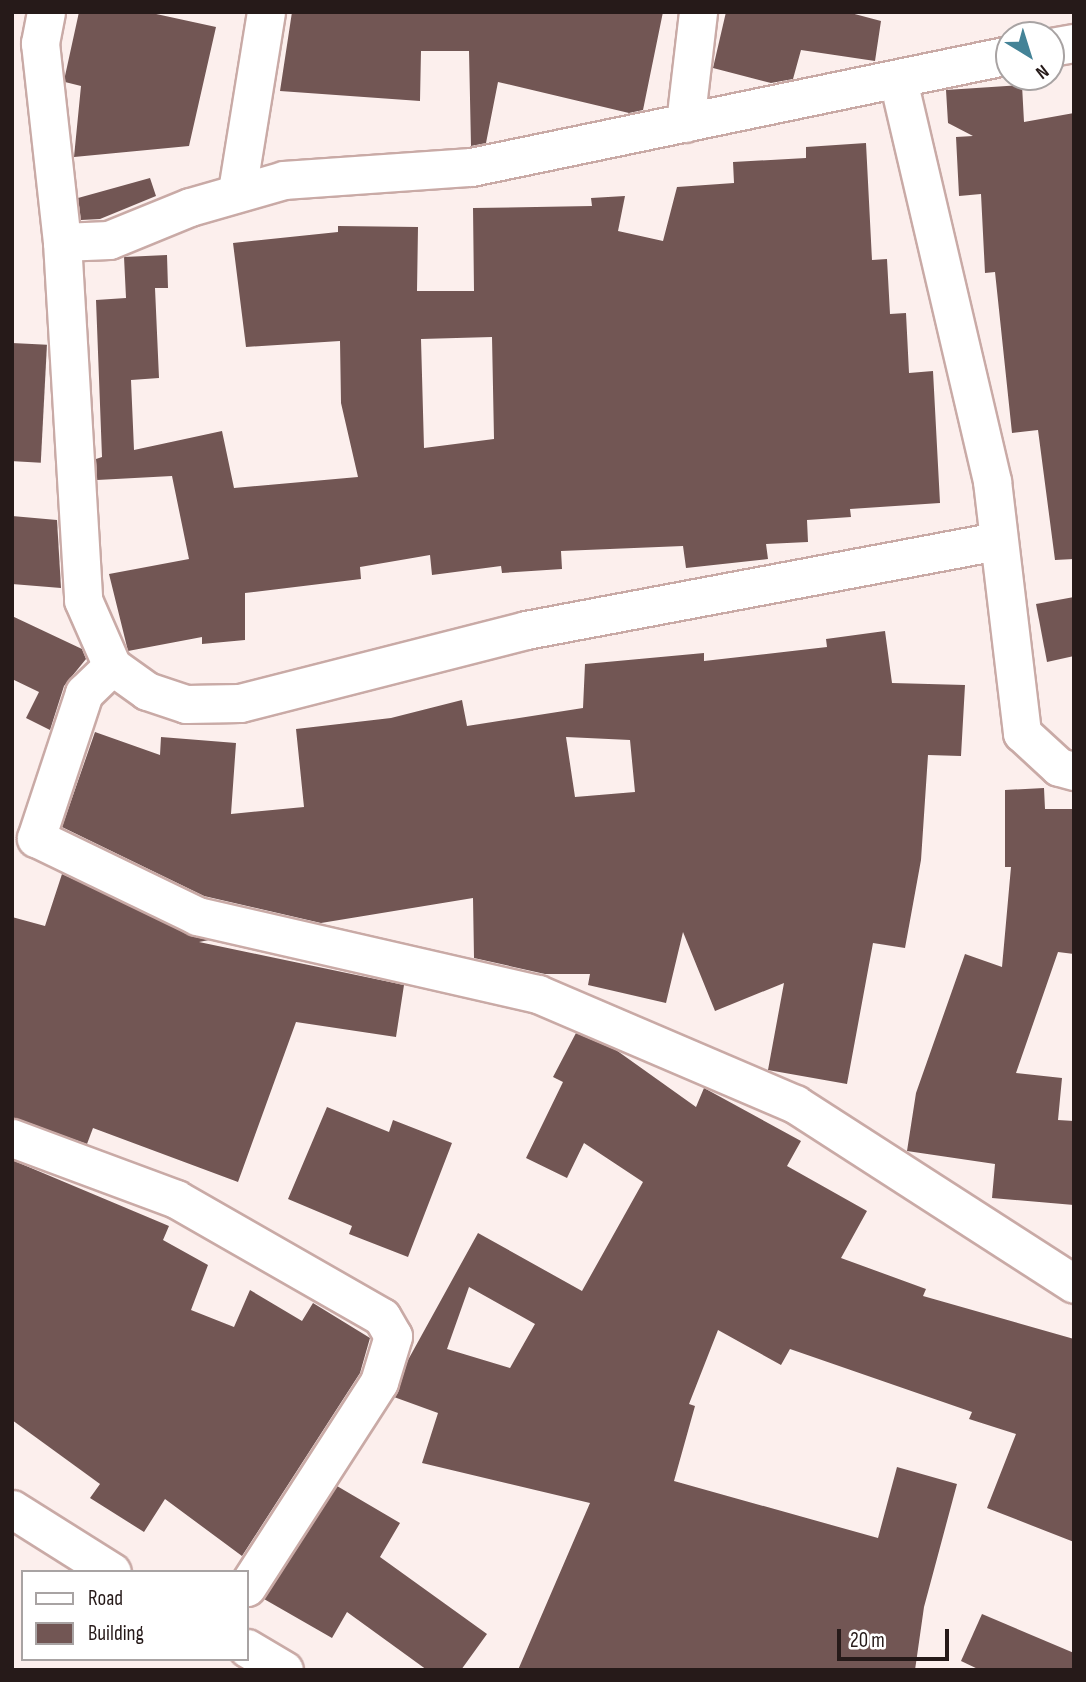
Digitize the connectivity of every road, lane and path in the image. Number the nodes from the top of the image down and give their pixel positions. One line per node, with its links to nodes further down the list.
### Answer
1 (46, 12): 8 (street)
2 (266, 12): 7 (street)
3 (698, 12): 6 (street)
4 (995, 58): 5 (street)
5 (898, 80): 6 (street); 9 (street)
6 (685, 123): 7 (street)
7 (237, 191): 8 (street)
8 (62, 242): 10 (street)
9 (999, 541): 11 (street); 13 (street)
10 (112, 666): 11 (street); 12 (street)
11 (147, 691): 12 (street)
12 (85, 692): 15 (street)
13 (1074, 771)
14 (12, 1138): 18 (street)
15 (1074, 1284)
16 (12, 1509): 17 (street)
17 (109, 1570)
18 (248, 1585)
19 (248, 1649): 20 (street)
20 (284, 1670)

